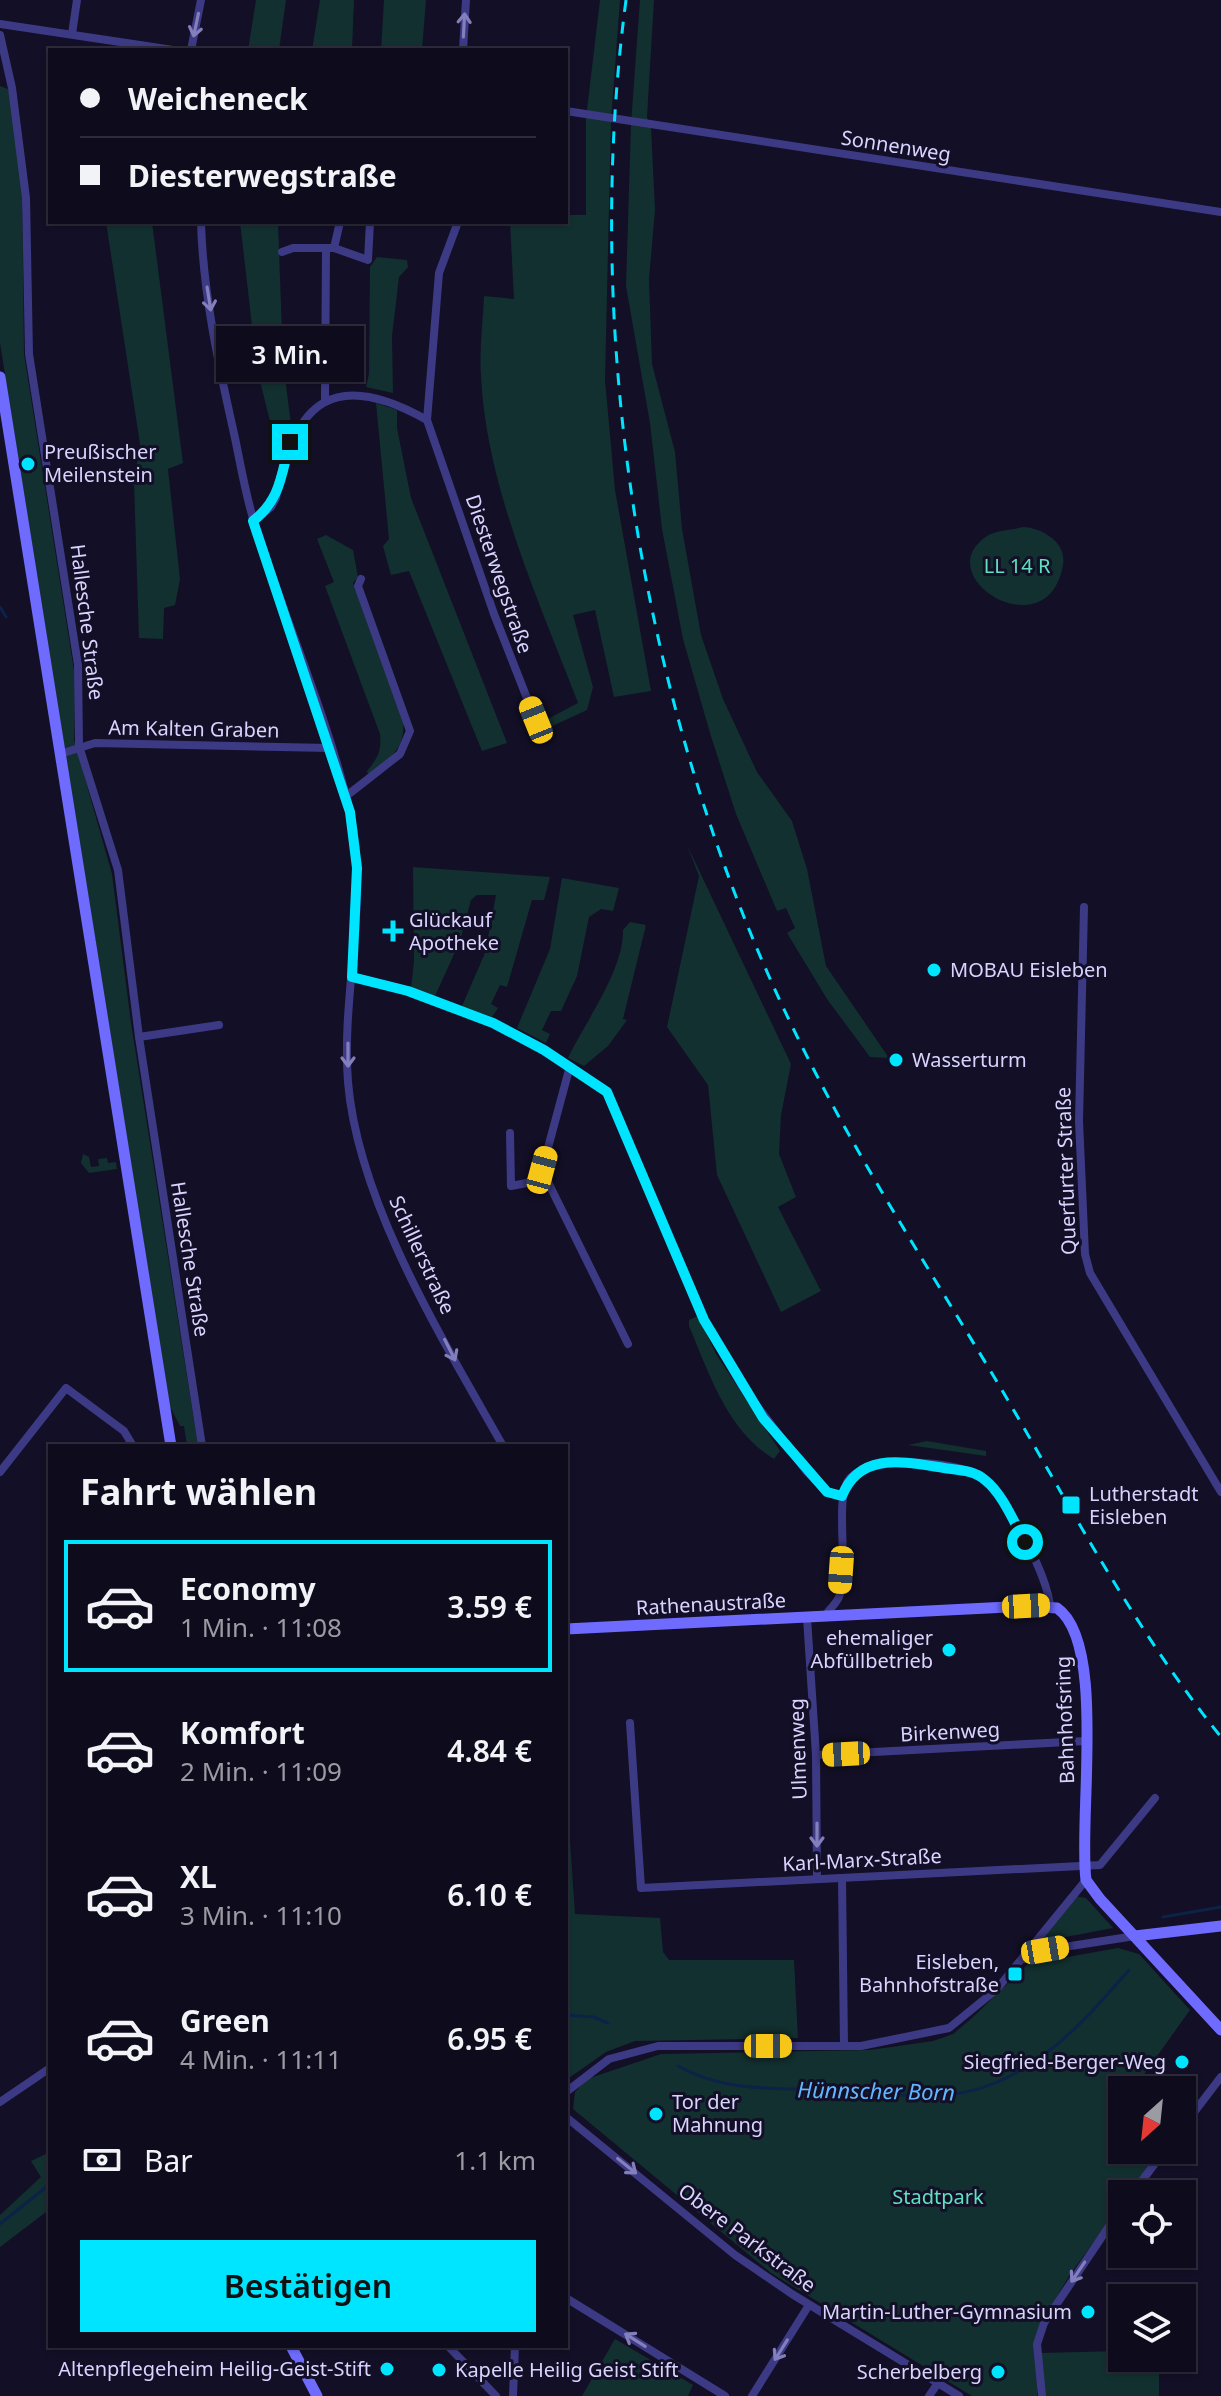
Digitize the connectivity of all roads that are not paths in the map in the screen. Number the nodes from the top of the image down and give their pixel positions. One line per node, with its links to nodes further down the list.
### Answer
1 (77, 0): 5 (street)
2 (201, 0): 8 (street, one-way to 8)
3 (466, 0): 9 (street, one-way to 3)
4 (0, 24): 5 (street)
5 (72, 34): 7 (street)
6 (0, 35): 24 (street, Hallesche Straße)
7 (160, 48)
8 (191, 48)
9 (463, 48)
10 (568, 111): 11 (street, Sonnenweg)
11 (1221, 212)
12 (201, 224): 21 (street, Schillerstraße, one-way to 21)
13 (339, 224): 16 (street)
14 (370, 224): 16 (street)
15 (457, 224): 20 (street, Diesterwegstraße)
16 (330, 248): 17 (street); 19 (street)
17 (282, 252)
18 (0, 377): 26 (main road)
19 (325, 401): 20 (street); 21 (street)
20 (427, 420): 23 (street, Diesterwegstraße)
21 (253, 521): 25 (street, Schillerstraße)
22 (361, 579): 27 (street)
23 (543, 739)
24 (79, 746): 25 (street, Am Kalten Graben); 26 (street, Am Kalten Graben); 31 (street, Hallesche Straße)
25 (330, 748): 27 (street, Schillerstraße)
26 (60, 754): 37 (main road)
27 (345, 797): 29 (street, Schillerstraße)
28 (1084, 907): 41 (street, Querfurter Straße)
29 (352, 977): 32 (street); 39 (street, Schillerstraße, one-way to 39)
30 (219, 1025): 31 (street)
31 (139, 1037): 38 (street, Hallesche Straße)
32 (570, 1066): 34 (street); 42 (street)
33 (510, 1133): 34 (street)
34 (548, 1179): 35 (street)
35 (628, 1344)
36 (132, 1444): 40 (street)
37 (171, 1444)
38 (202, 1444)
39 (502, 1444)
40 (0, 1472)
41 (1221, 1492)
42 (842, 1496): 43 (street); 44 (street, Bahnhofsring)
43 (839, 1597): 45 (street); 46 (street)
44 (1050, 1606): 45 (main road, Rathenaustraße); 50 (main road, Bahnhofsring)
45 (854, 1616): 46 (main road, Rathenaustraße)
46 (824, 1617): 47 (main road, Rathenaustraße)
47 (807, 1618): 48 (main road, Rathenaustraße); 51 (street, Ulmenweg)
48 (568, 1629)
49 (630, 1723): 55 (street, Karl-Marx-Straße)
50 (1086, 1741): 51 (street, Birkenweg); 53 (main road, Bahnhofsring)
51 (816, 1755): 55 (street, Ulmenweg, one-way to 55)
52 (1155, 1798): 53 (street)
53 (1084, 1864): 54 (street, Karl-Marx-Straße); 56 (main road, Bahnhofsring)
54 (842, 1878): 55 (street, Karl-Marx-Straße); 61 (street)
55 (817, 1879)
56 (1086, 1880): 58 (main road); 59 (street)
57 (1221, 1926): 58 (main road)
58 (1135, 1936): 59 (street); 60 (main road)
59 (1020, 1961): 61 (street)
60 (1221, 2030)
61 (844, 2046): 64 (street)
62 (48, 2069): 65 (street)
63 (1221, 2077): 66 (street)
64 (568, 2090)
65 (0, 2102)
66 (1196, 2109)
67 (568, 2119): 70 (street, Obere Parkstraße, one-way to 70)
68 (1108, 2228): 82 (street, one-way to 82)
69 (568, 2299): 78 (street, one-way to 69)
70 (809, 2305): 74 (street, Obere Parkstraße); 79 (street, one-way to 79)
71 (292, 2348): 75 (main road)
72 (450, 2348): 76 (street)
73 (515, 2348): 77 (street)
74 (938, 2383): 80 (street); 81 (street, Obere Parkstraße)
75 (317, 2396)
76 (496, 2396)
77 (513, 2396)
78 (725, 2396)
79 (752, 2396)
80 (929, 2396)
81 (959, 2396)
82 (1042, 2396)

